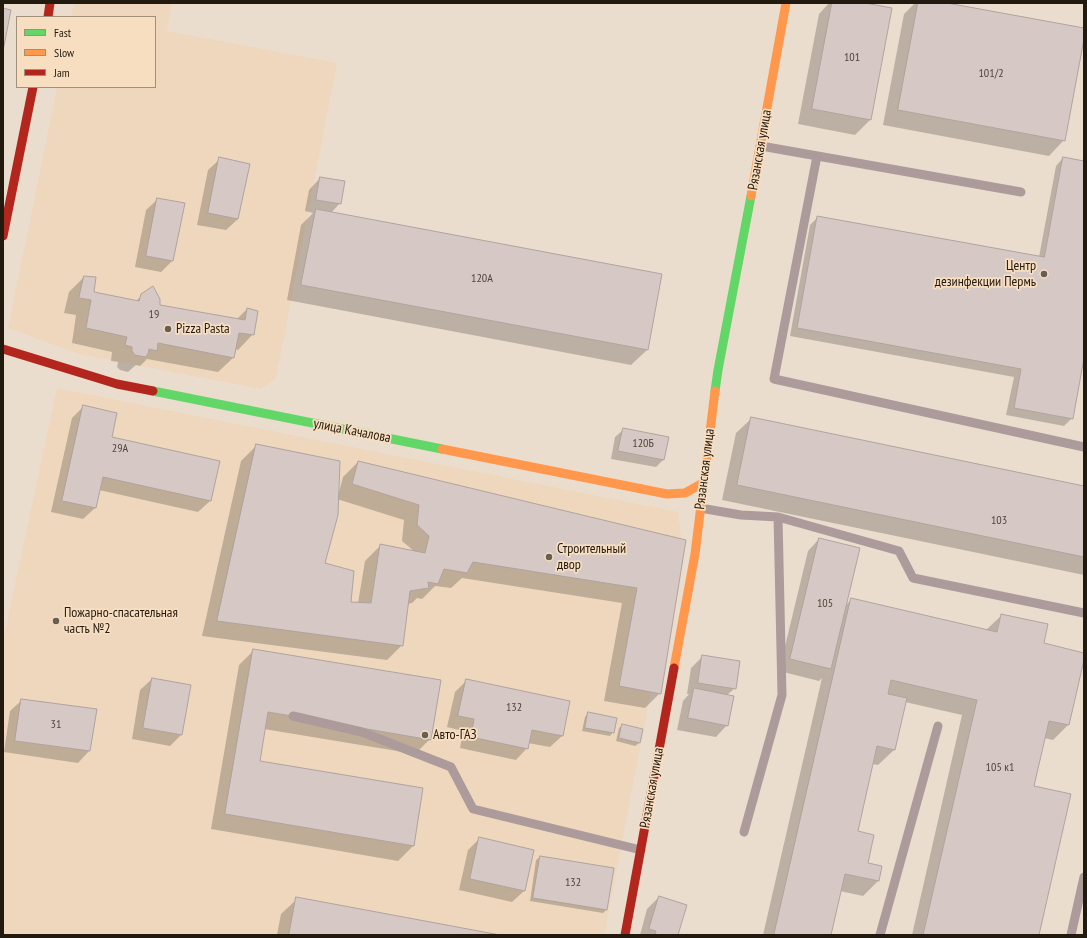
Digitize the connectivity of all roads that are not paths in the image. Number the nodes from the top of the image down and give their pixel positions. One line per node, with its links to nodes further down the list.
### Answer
1 (50, 3): 3 (main road)
2 (786, 3): 5 (main road, Рязанская улица)
3 (48, 16)
4 (33, 88): 8 (main road)
5 (761, 146): 6 (lane); 11 (main road, Рязанская улица)
6 (817, 156): 7 (lane); 10 (lane)
7 (1021, 192)
8 (3, 236)
9 (3, 350): 11 (main road, улица Качалова)
10 (1084, 447)
11 (703, 483): 12 (main road, Рязанская улица)
12 (700, 508): 13 (lane); 18 (main road, Рязанская улица)
13 (778, 517): 14 (lane); 17 (lane)
14 (1084, 612)
15 (293, 716): 18 (lane)
16 (938, 726): 21 (lane)
17 (744, 832)
18 (640, 850): 20 (main road, Рязанская улица)
19 (1084, 877): 22 (lane)
20 (625, 935)
21 (880, 935)
22 (1071, 935)

